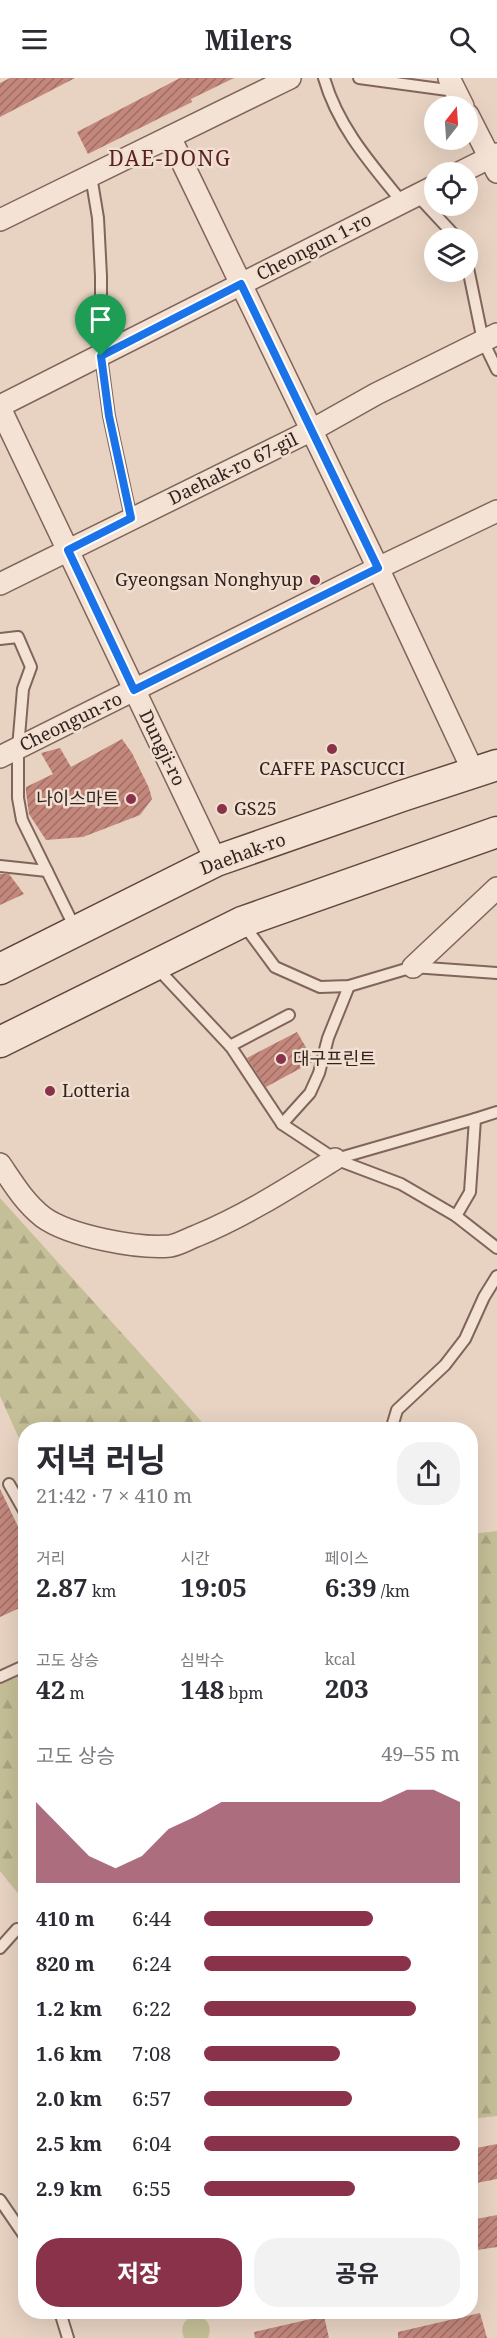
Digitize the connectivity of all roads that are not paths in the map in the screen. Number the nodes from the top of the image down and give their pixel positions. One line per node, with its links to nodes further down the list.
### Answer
1 (290, 78): 6 (street)
2 (324, 78): 10 (lane)
3 (359, 78): 4 (lane)
4 (456, 92)
5 (478, 132): 7 (street)
6 (170, 137): 9 (street); 14 (street)
7 (495, 161): 8 (street)
8 (478, 166)
9 (91, 176): 11 (street); 16 (lane)
10 (418, 194): 12 (lane); 14 (street, Cheongun 1-ro)
11 (0, 220)
12 (448, 228)
13 (472, 282): 15 (lane)
14 (241, 284): 16 (street, Cheongun 1-ro); 19 (street)
15 (490, 337): 17 (lane); 19 (street, Daehak-ro 67-gil)
16 (101, 356): 18 (street, Cheongun 1-ro); 21 (lane)
17 (497, 370)
18 (0, 407): 22 (street, Dungji-ro)
19 (312, 430): 21 (street, Daehak-ro 67-gil); 23 (street)
20 (497, 511): 23 (street, Cheongun-ro)
21 (131, 518): 22 (street, Daehak-ro 67-gil)
22 (68, 550): 24 (street, Daehak-ro 67-gil); 26 (street, Dungji-ro)
23 (378, 568): 26 (street, Cheongun-ro); 28 (street)
24 (0, 584)
25 (0, 639): 27 (lane)
26 (134, 690): 27 (street, Cheongun-ro); 30 (street, Dungji-ro)
27 (9, 752): 32 (lane)
28 (486, 769): 30 (main road, Daehak-ro)
29 (497, 832): 34 (main road)
30 (216, 861): 35 (main road, Daehak-ro)
31 (0, 866): 32 (lane)
32 (47, 871): 35 (lane)
33 (497, 888): 37 (street)
34 (242, 922): 36 (main road); 40 (lane)
35 (76, 931): 38 (main road, Daehak-ro)
36 (155, 965): 42 (main road); 43 (lane)
37 (413, 967): 39 (lane); 40 (lane)
38 (0, 969)
39 (497, 973)
40 (349, 986): 46 (lane)
41 (289, 1015): 43 (lane)
42 (0, 1042)
43 (230, 1046): 46 (lane)
44 (497, 1112): 45 (lane)
45 (475, 1119): 47 (lane); 49 (lane)
46 (282, 1125): 47 (lane)
47 (335, 1159): 48 (street); 49 (lane)
48 (0, 1164)
49 (456, 1216): 50 (lane)
50 (497, 1248)
51 (497, 1276): 52 (lane)
52 (394, 1422)
53 (9, 1484): 54 (lane)
54 (18, 1500)
55 (18, 1669): 56 (lane)
56 (0, 1677)
57 (17, 1929): 58 (lane)
58 (0, 1948)
59 (0, 2200): 60 (lane)
60 (18, 2226)
61 (62, 2319): 62 (lane)
62 (68, 2338)

